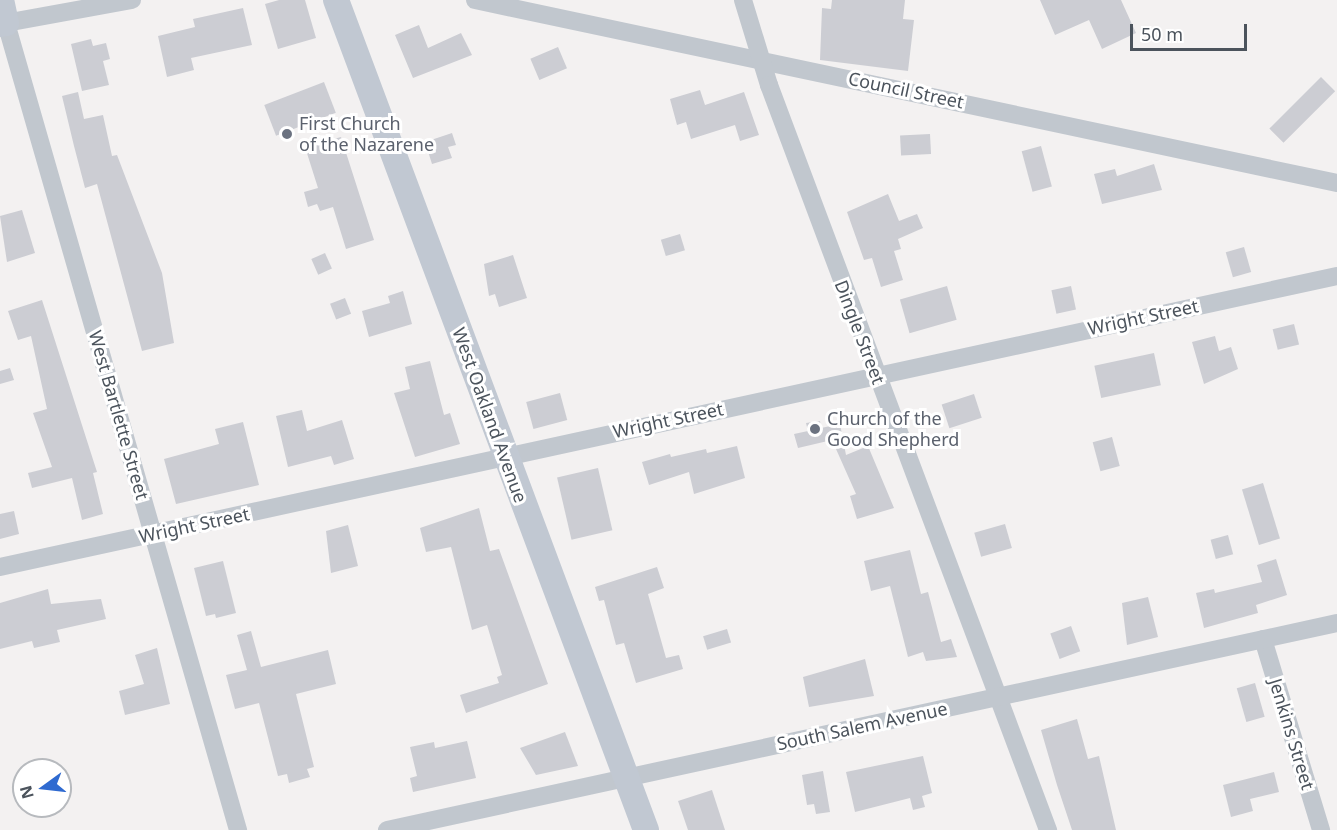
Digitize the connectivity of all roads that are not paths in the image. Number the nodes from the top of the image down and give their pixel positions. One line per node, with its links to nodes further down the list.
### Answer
1 (132, 0): 5 (street)
2 (336, 0): 10 (street, West Oakland Avenue)
3 (475, 0): 6 (street, Council Street)
4 (744, 0): 6 (street, Dingle Street)
5 (2, 16): 11 (street, West Bartlette Street)
6 (761, 64): 7 (street, Council Street); 9 (street, Dingle Street)
7 (1337, 183)
8 (1337, 276): 9 (street, Wright Street)
9 (877, 375): 10 (street, Wright Street); 15 (street, Dingle Street)
10 (505, 456): 11 (street, Wright Street); 16 (street, West Oakland Avenue)
11 (153, 534): 12 (street, Wright Street); 17 (street, West Bartlette Street)
12 (0, 567)
13 (1337, 623): 14 (street, South Salem Avenue)
14 (1263, 639): 15 (street, South Salem Avenue); 21 (street, Jenkins Street)
15 (998, 696): 16 (street, South Salem Avenue); 20 (street, Dingle Street)
16 (626, 777): 18 (street, South Salem Avenue); 19 (street, West Oakland Avenue)
17 (238, 830)
18 (387, 830)
19 (646, 830)
20 (1048, 830)
21 (1321, 830)

